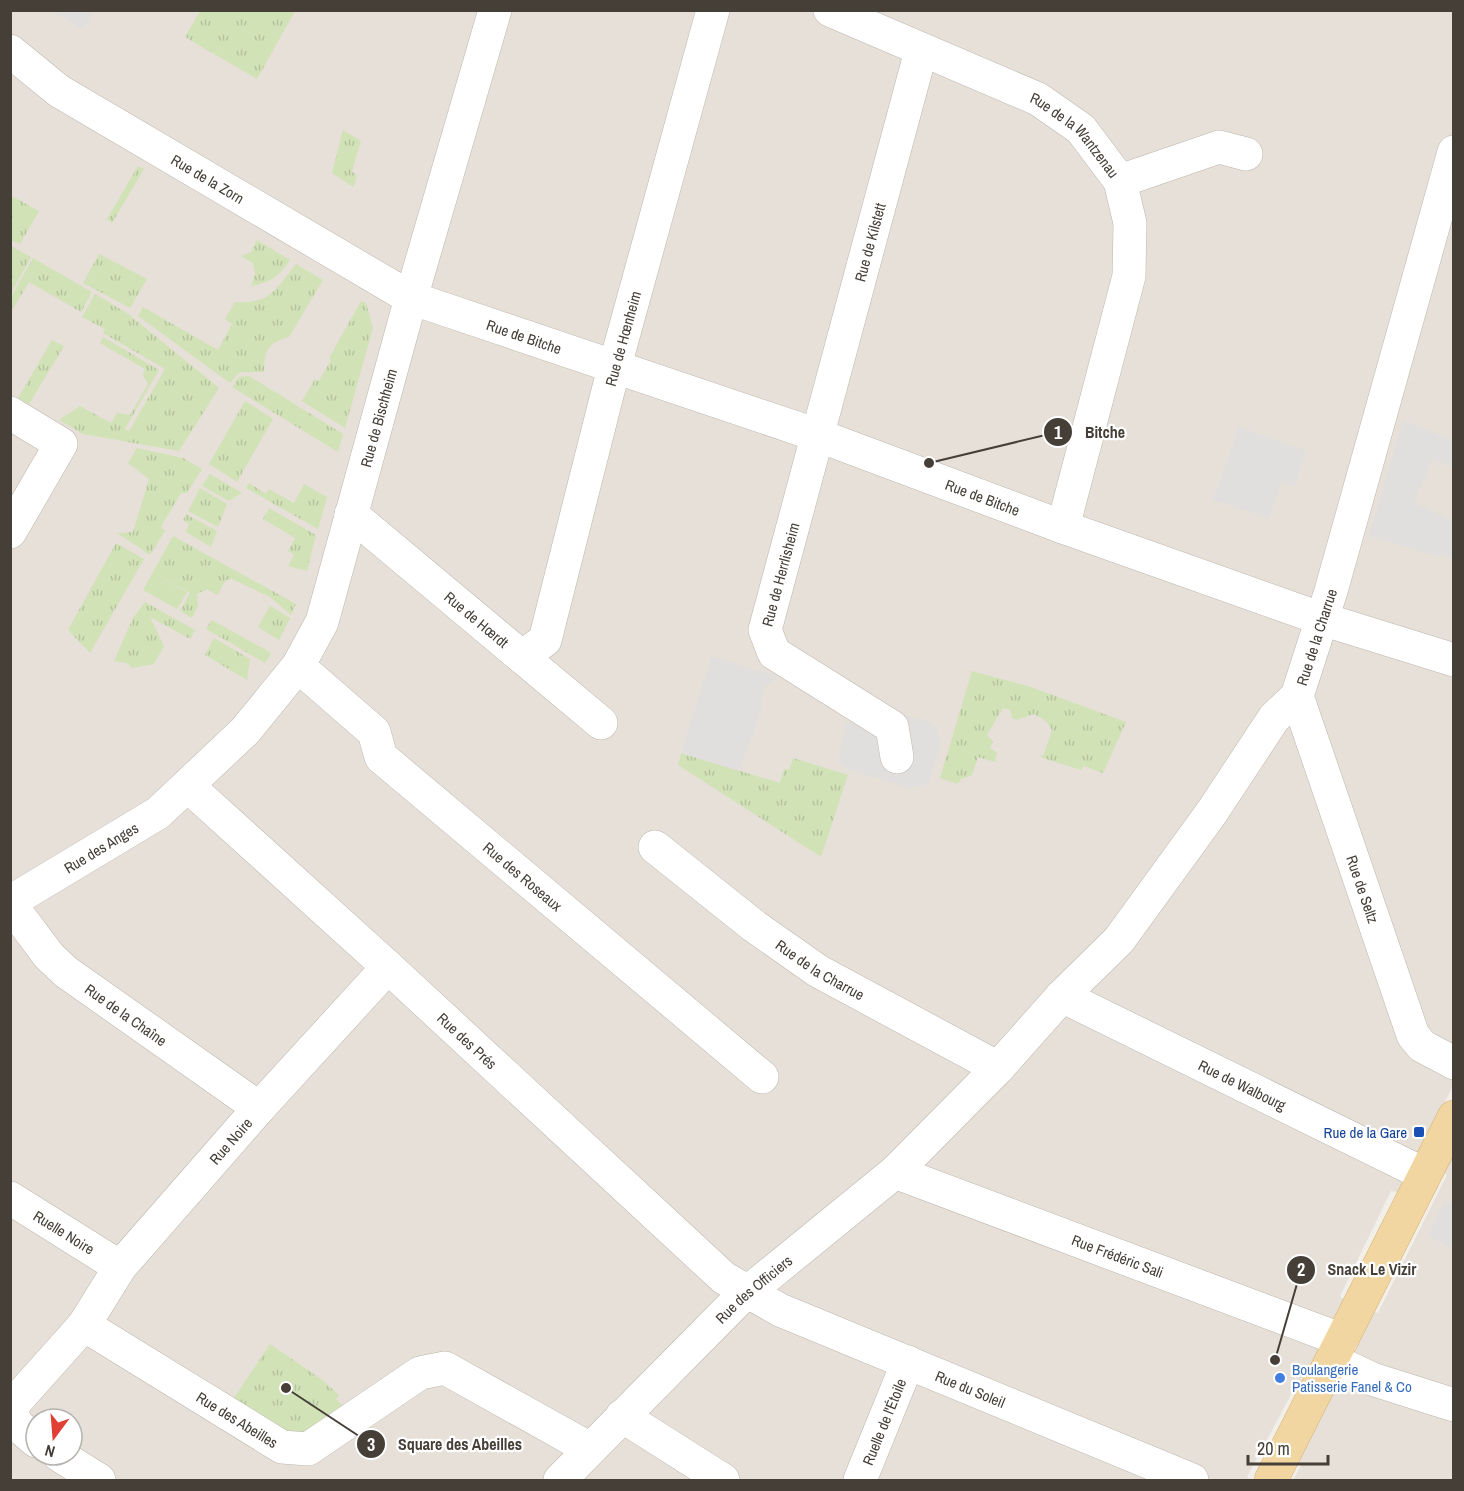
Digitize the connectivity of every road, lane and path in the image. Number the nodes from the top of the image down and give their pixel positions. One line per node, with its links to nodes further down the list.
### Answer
1 (495, 10): 10 (street, Rue de Bischheim)
2 (713, 10): 11 (street, Rue de Hœnheim)
3 (830, 10): 5 (street, Rue de la Wantzenau)
4 (10, 51): 10 (street, Rue de la Zorn)
5 (921, 51): 8 (street, Rue de la Wantzenau); 13 (street, Rue de Kilstett)
6 (1454, 152): 9 (street, Rue de la Charrue)
7 (1246, 154): 8 (street)
8 (1120, 181): 15 (street, Rue de la Wantzenau)
9 (1446, 202): 17 (street, Rue de la Charrue)
10 (411, 298): 11 (street, Rue de Bitche); 14 (street, Rue de Bischheim)
11 (615, 367): 13 (street, Rue de Bitche); 18 (street, Rue de Hœnheim)
12 (14, 424): 16 (street)
13 (817, 435): 15 (street, Rue de Bitche); 23 (street, Rue de Herrlisheim)
14 (351, 514): 18 (street, Rue de Hœrdt); 20 (street, Rue de Bischheim)
15 (1064, 527): 17 (street, Rue de Bitche)
16 (10, 532)
17 (1322, 619): 19 (street, Rue de Bitche); 21 (street, Rue de la Charrue)
18 (522, 657): 22 (street, Rue de Hœrdt)
19 (1454, 660)
20 (298, 666): 24 (street, Rue de Bischheim); 31 (street, Rue des Roseaux)
21 (1297, 696): 28 (street, Rue de la Charrue); 29 (street, Rue de Seltz)
22 (601, 723)
23 (897, 757)
24 (188, 786): 26 (street, Rue des Anges); 27 (street, Rue des Prés)
25 (655, 847): 30 (street, Rue de la Charrue)
26 (10, 903): 32 (street, Rue de la Chaîne)
27 (388, 967): 32 (street, Rue Noire); 39 (street, Rue des Prés)
28 (1062, 996): 30 (street, Rue de la Charrue); 36 (street, Rue de Walbourg)
29 (1454, 1063)
30 (998, 1068): 33 (street, Rue de la Charrue)
31 (762, 1077)
32 (260, 1108): 38 (street, Rue Noire)
33 (957, 1110): 35 (street, Rue des Officiers)
34 (1454, 1117): 36 (main road)
35 (895, 1172): 39 (street, Rue des Officiers); 41 (street, Rue Frédéric Sali)
36 (1424, 1174): 41 (main road)
37 (10, 1198): 38 (street, Ruelle Noire)
38 (120, 1267): 40 (street, Rue Noire)
39 (749, 1293): 42 (street, Rue du Soleil); 45 (street, Rue des Officiers)
40 (84, 1325): 43 (street); 47 (street, Rue des Abeilles)
41 (1337, 1350): 44 (street); 54 (main road)
42 (908, 1362): 52 (street, Ruelle de l'Étoile); 53 (street, Rue du Soleil)
43 (13, 1404): 46 (street)
44 (1454, 1405)
45 (622, 1416): 47 (street, Rue des Officiers); 51 (street)
46 (24, 1433)
47 (590, 1449): 50 (street, Rue des Officiers)
48 (78, 1467): 49 (street)
49 (99, 1480)
50 (560, 1480)
51 (723, 1480)
52 (860, 1480)
53 (1192, 1480)
54 (1271, 1480)

